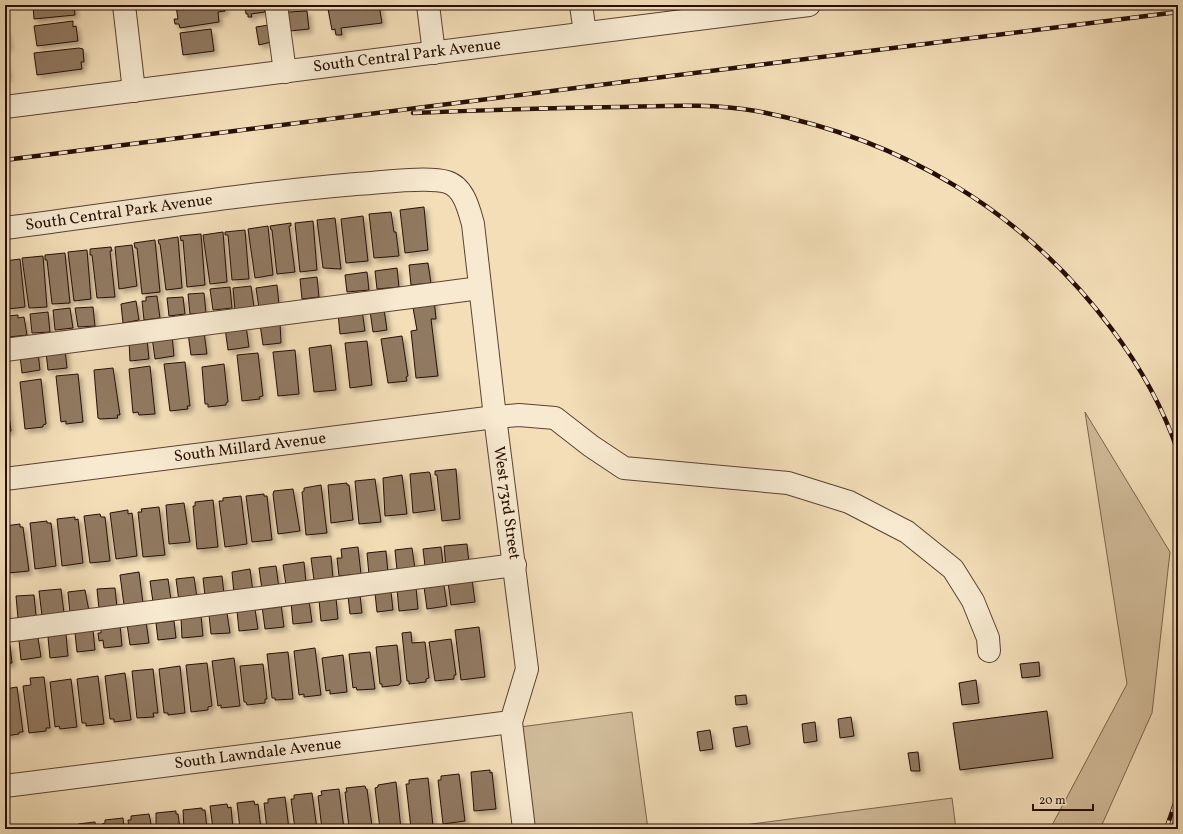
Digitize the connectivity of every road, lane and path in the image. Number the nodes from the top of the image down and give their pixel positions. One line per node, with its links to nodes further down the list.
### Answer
1 (124, 5): 10 (street)
2 (276, 5): 9 (street)
3 (428, 5): 8 (street)
4 (581, 5): 7 (street)
5 (809, 5): 6 (street, South Central Park Avenue)
6 (733, 10): 7 (street, South Central Park Avenue)
7 (585, 34): 8 (street, South Central Park Avenue)
8 (434, 53): 9 (street, South Central Park Avenue)
9 (285, 72): 10 (street, South Central Park Avenue)
10 (134, 91): 11 (street, South Central Park Avenue)
11 (5, 107)
12 (448, 182): 13 (street, South Central Park Avenue); 14 (street, West 73rd Street)
13 (5, 228)
14 (480, 288): 15 (street); 16 (street, West 73rd Street)
15 (5, 350)
16 (494, 417): 17 (street, South Millard Avenue); 18 (street, West 73rd Street); 20 (street, South Millard Avenue)
17 (5, 479)
18 (515, 565): 19 (street); 21 (street, West 73rd Street)
19 (5, 631)
20 (989, 651)
21 (511, 722): 22 (street, South Lawndale Avenue); 23 (street, West 73rd Street)
22 (5, 786)
23 (524, 829)

